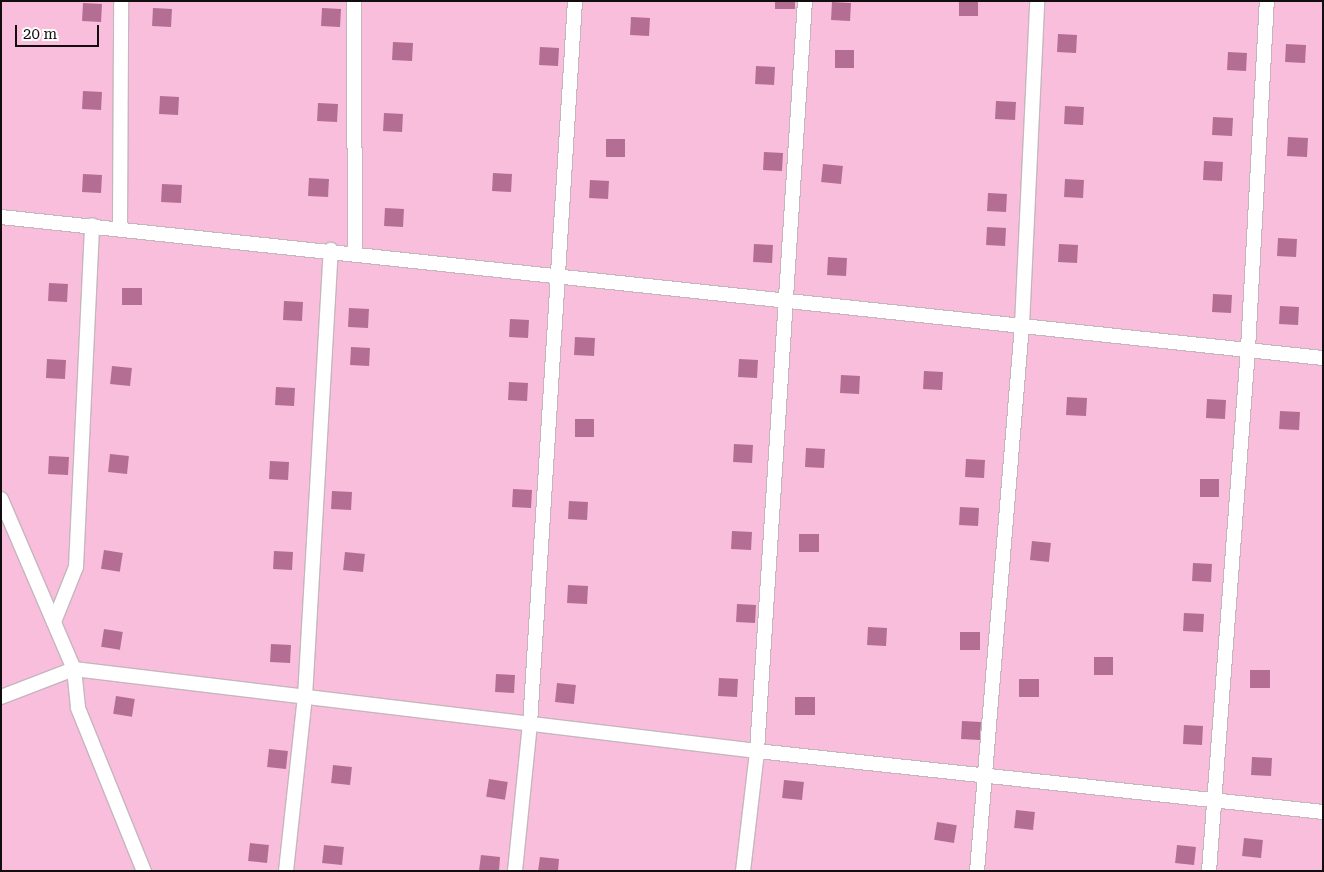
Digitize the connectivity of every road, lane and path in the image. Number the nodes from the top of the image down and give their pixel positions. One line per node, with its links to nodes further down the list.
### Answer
1 (120, 1): 9 (lane)
2 (354, 1): 11 (lane)
3 (576, 1): 12 (lane)
4 (805, 1): 13 (lane)
5 (1037, 1): 14 (lane)
6 (1267, 1): 15 (lane)
7 (1, 216): 8 (lane)
8 (92, 225): 9 (lane); 18 (lane)
9 (120, 226): 10 (lane)
10 (331, 250): 11 (lane); 21 (lane)
11 (355, 253): 12 (lane)
12 (559, 278): 13 (lane); 22 (lane)
13 (788, 300): 14 (lane); 23 (lane)
14 (1022, 325): 15 (lane); 24 (lane)
15 (1248, 349): 16 (lane); 25 (lane)
16 (1323, 358)
17 (1, 499): 18 (lane)
18 (54, 622): 19 (lane)
19 (74, 669): 20 (lane); 21 (lane); 27 (lane)
20 (1, 697)
21 (305, 697): 22 (lane); 28 (lane)
22 (530, 724): 23 (lane); 29 (lane)
23 (756, 751): 24 (lane); 30 (lane)
24 (986, 776): 25 (lane); 31 (lane)
25 (1217, 801): 26 (lane); 32 (lane)
26 (1323, 812)
27 (144, 871)
28 (286, 871)
29 (515, 871)
30 (742, 871)
31 (977, 871)
32 (1209, 871)

